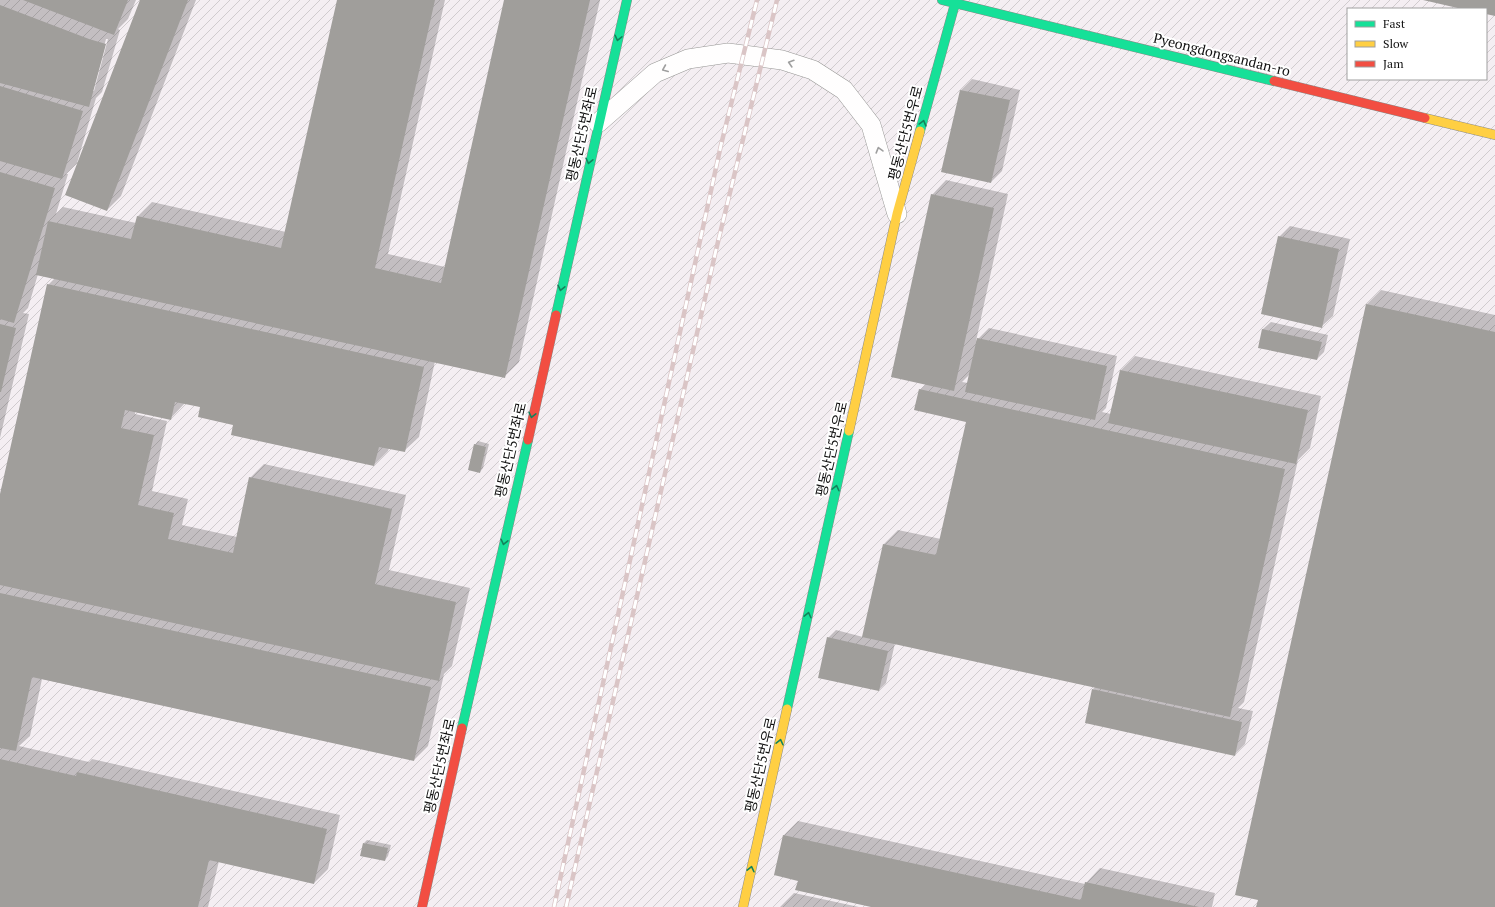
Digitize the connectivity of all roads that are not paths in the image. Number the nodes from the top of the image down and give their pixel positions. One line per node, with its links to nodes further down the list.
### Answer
1 (627, 0): 4 (street, 평동산단5번좌로, one-way to 4)
2 (942, 0): 3 (street, Pyeongdongsandan-ro)
3 (956, 2): 5 (street, Pyeongdongsandan-ro); 6 (street, 평동산단5번우로, one-way to 3)
4 (598, 123): 6 (street, one-way to 4); 7 (street, 평동산단5번좌로, one-way to 7)
5 (1495, 135)
6 (897, 214): 8 (street, 평동산단5번우로, one-way to 6)
7 (422, 907)
8 (743, 907)

